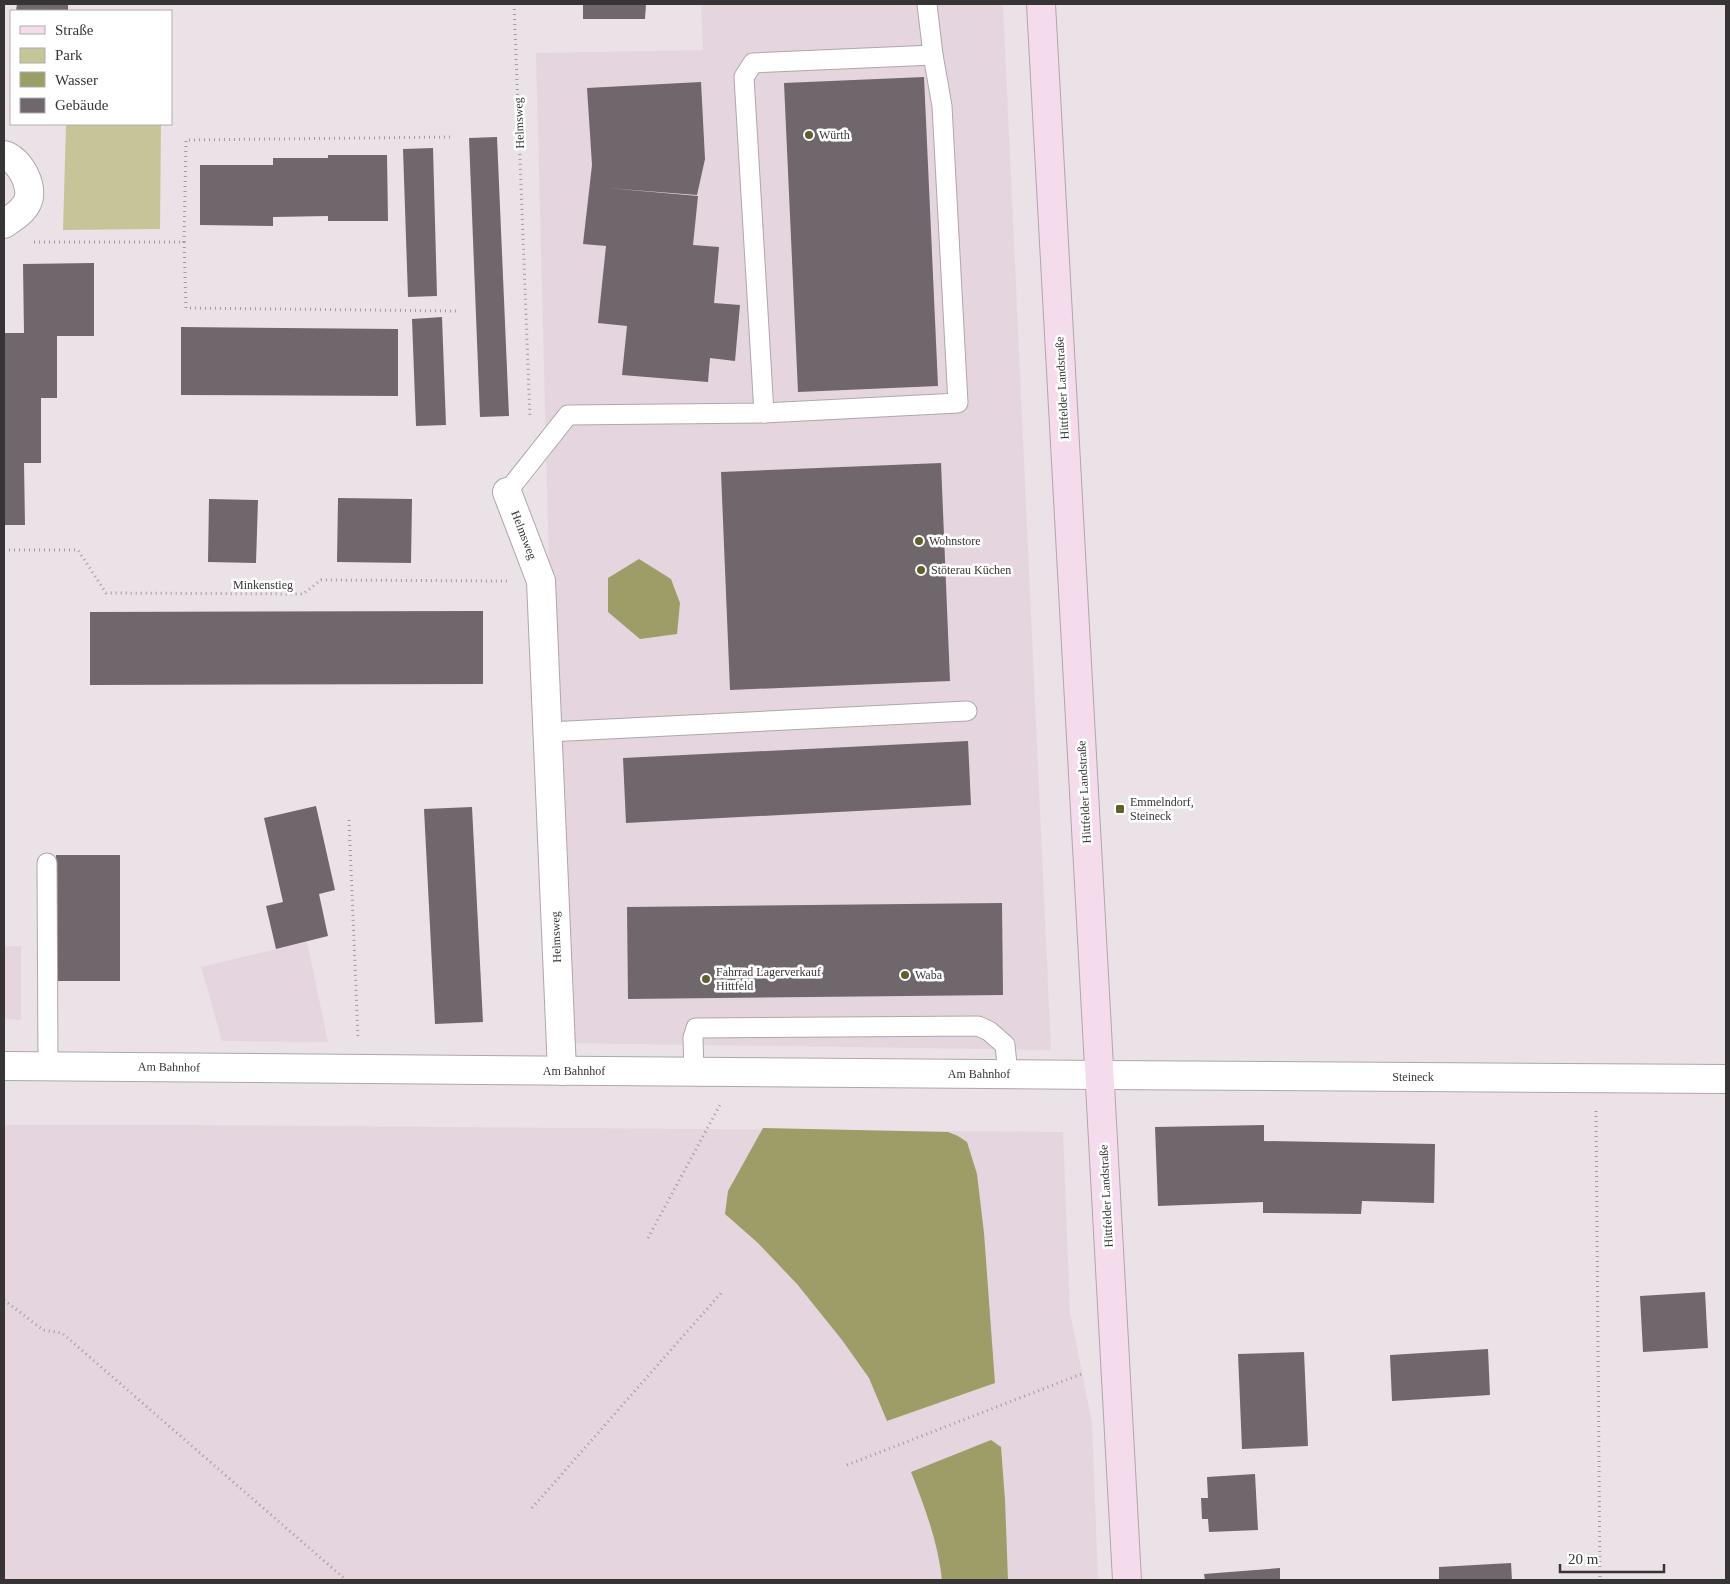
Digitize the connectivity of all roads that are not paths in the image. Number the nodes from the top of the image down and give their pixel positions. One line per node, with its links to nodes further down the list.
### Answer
1 (927, 4): 3 (lane)
2 (1040, 4): 16 (main road, Hittfelder Landstraße)
3 (933, 56): 6 (lane); 6 (lane)
4 (4, 155): 5 (street)
5 (4, 224)
6 (764, 412): 7 (lane)
7 (507, 492): 9 (street, Helmsweg)
8 (966, 711): 9 (lane)
9 (548, 732): 13 (street, Helmsweg)
10 (47, 862): 12 (lane)
11 (4, 1066): 12 (street, Am Bahnhof)
12 (48, 1066): 13 (street, Am Bahnhof)
13 (562, 1071): 14 (street, Am Bahnhof)
14 (694, 1071): 15 (street, Am Bahnhof); 15 (lane)
15 (1008, 1074): 16 (street, Am Bahnhof)
16 (1100, 1075): 17 (street, Steineck); 18 (main road, Hittfelder Landstraße)
17 (1726, 1079)
18 (1127, 1580)

